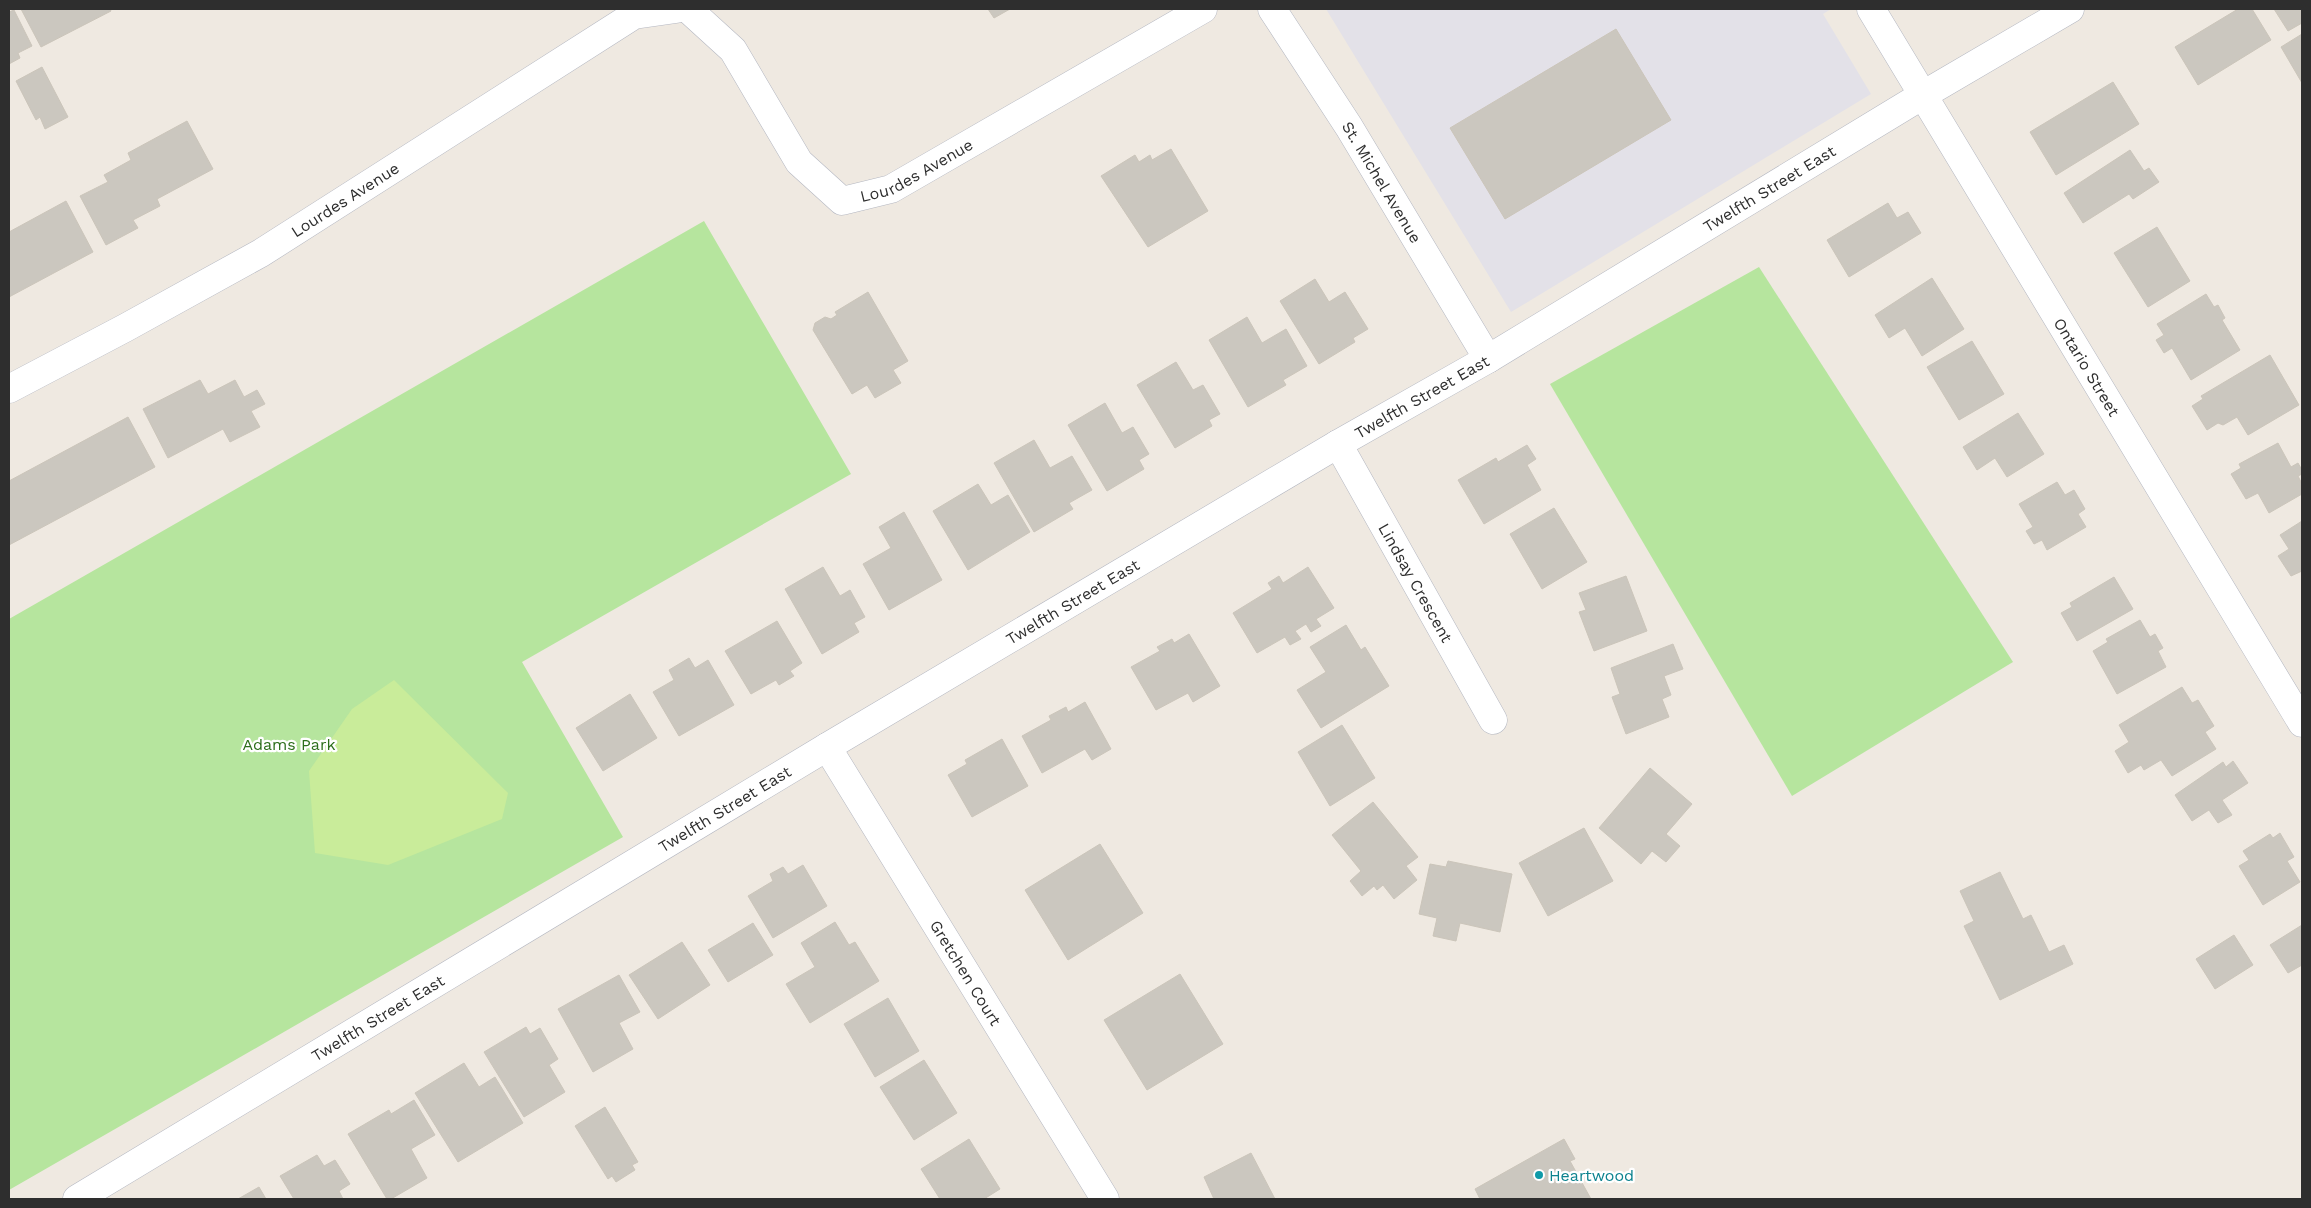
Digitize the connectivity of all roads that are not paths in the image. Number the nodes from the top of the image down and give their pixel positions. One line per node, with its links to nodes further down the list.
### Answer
1 (676, 9): 9 (street, Lourdes Avenue)
2 (688, 9): 3 (street, Lourdes Avenue)
3 (1203, 9)
4 (1272, 9): 8 (street, St. Michel Avenue)
5 (1871, 9): 7 (street, Ontario Street)
6 (2070, 9): 7 (street, Twelfth Street East)
7 (1923, 95): 8 (street, Twelfth Street East); 12 (street, Ontario Street)
8 (1488, 358): 10 (street, Twelfth Street East)
9 (9, 389)
10 (1338, 444): 11 (street, Lindsay Crescent); 13 (street, Twelfth Street East)
11 (1493, 720)
12 (2302, 723)
13 (828, 746): 14 (street, Twelfth Street East); 15 (street, Gretchen Court)
14 (77, 1199)
15 (1104, 1199)

